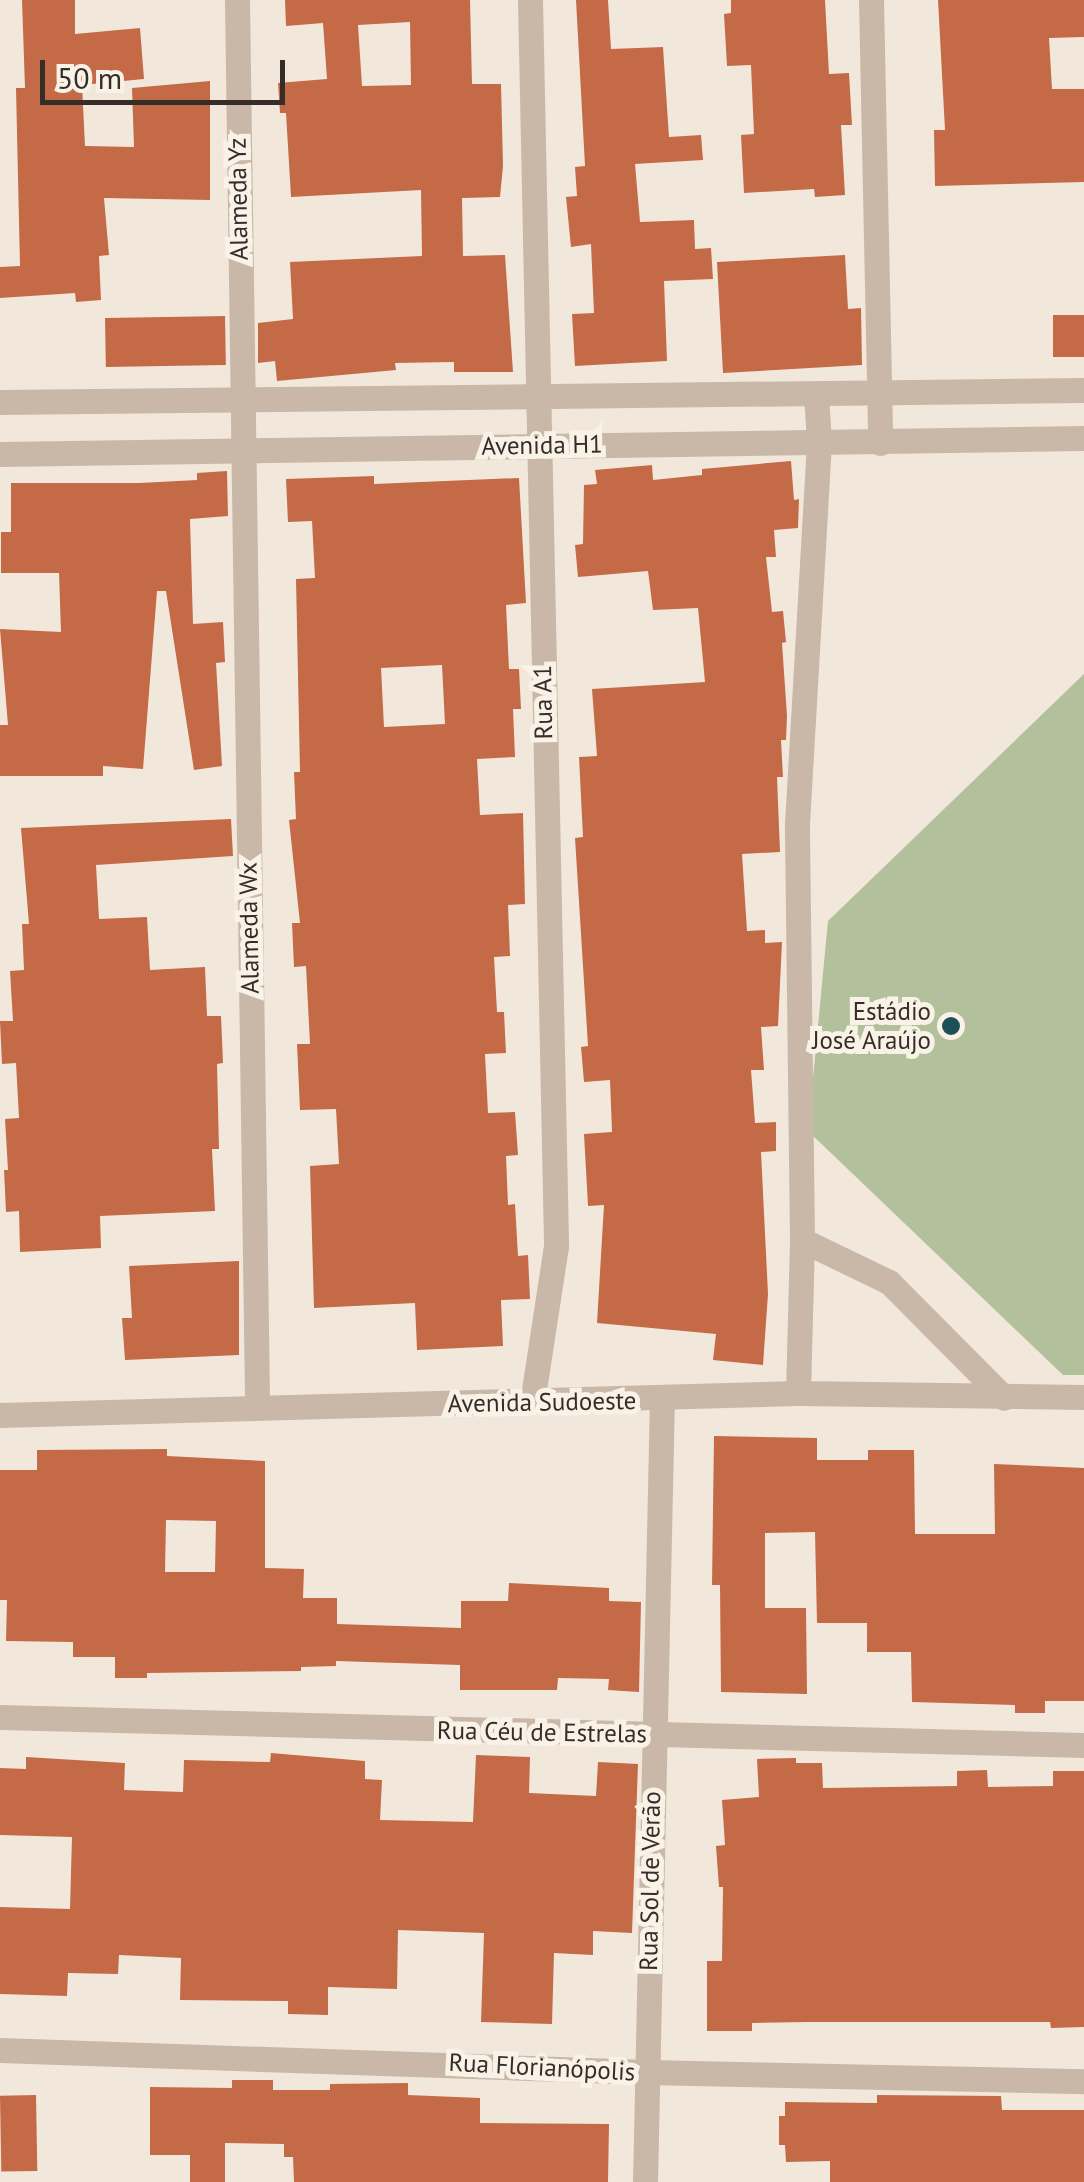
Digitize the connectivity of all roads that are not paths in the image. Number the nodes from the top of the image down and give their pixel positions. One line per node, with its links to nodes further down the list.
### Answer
1 (237, 0): 8 (street, Alameda Yz)
2 (530, 0): 7 (street, Rua A1)
3 (871, 0): 5 (street)
4 (1084, 390): 5 (street, Avenida H1)
5 (880, 393): 6 (street, Avenida H1); 12 (street)
6 (816, 394): 7 (street, Avenida H1); 11 (street)
7 (537, 395): 8 (street, Avenida H1); 13 (street, Rua A1)
8 (240, 398): 9 (street, Avenida H1); 14 (street, Alameda Yz)
9 (0, 402)
10 (1084, 438): 12 (street, Avenida H1)
11 (819, 441): 12 (street, Avenida H1); 13 (street, Avenida H1); 16 (street)
12 (880, 443)
13 (537, 444): 14 (street, Avenida H1); 21 (street, Rua A1)
14 (241, 452): 15 (street, Avenida H1); 22 (street, Alameda Wx)
15 (0, 454)
16 (802, 1240): 17 (street); 18 (street)
17 (798, 1393): 18 (street, Avenida Sudoeste); 20 (street, Avenida Sudoeste)
18 (1004, 1398): 19 (street, Avenida Sudoeste)
19 (1084, 1398)
20 (662, 1400): 21 (street, Avenida Sudoeste); 25 (street, Rua Sol de Verão)
21 (532, 1403): 22 (street, Avenida Sudoeste)
22 (257, 1405): 23 (street, Avenida Sudoeste)
23 (0, 1415)
24 (0, 1717): 25 (street, Rua Céu de Estrelas)
25 (652, 1734): 26 (street, Rua Céu de Estrelas); 28 (street, Rua Sol de Verão)
26 (1084, 1745)
27 (0, 2050): 28 (street, Rua Florianópolis)
28 (647, 2072): 29 (street, Rua Florianópolis); 30 (street, Rua Sol de Verão)
29 (1084, 2081)
30 (645, 2182)

